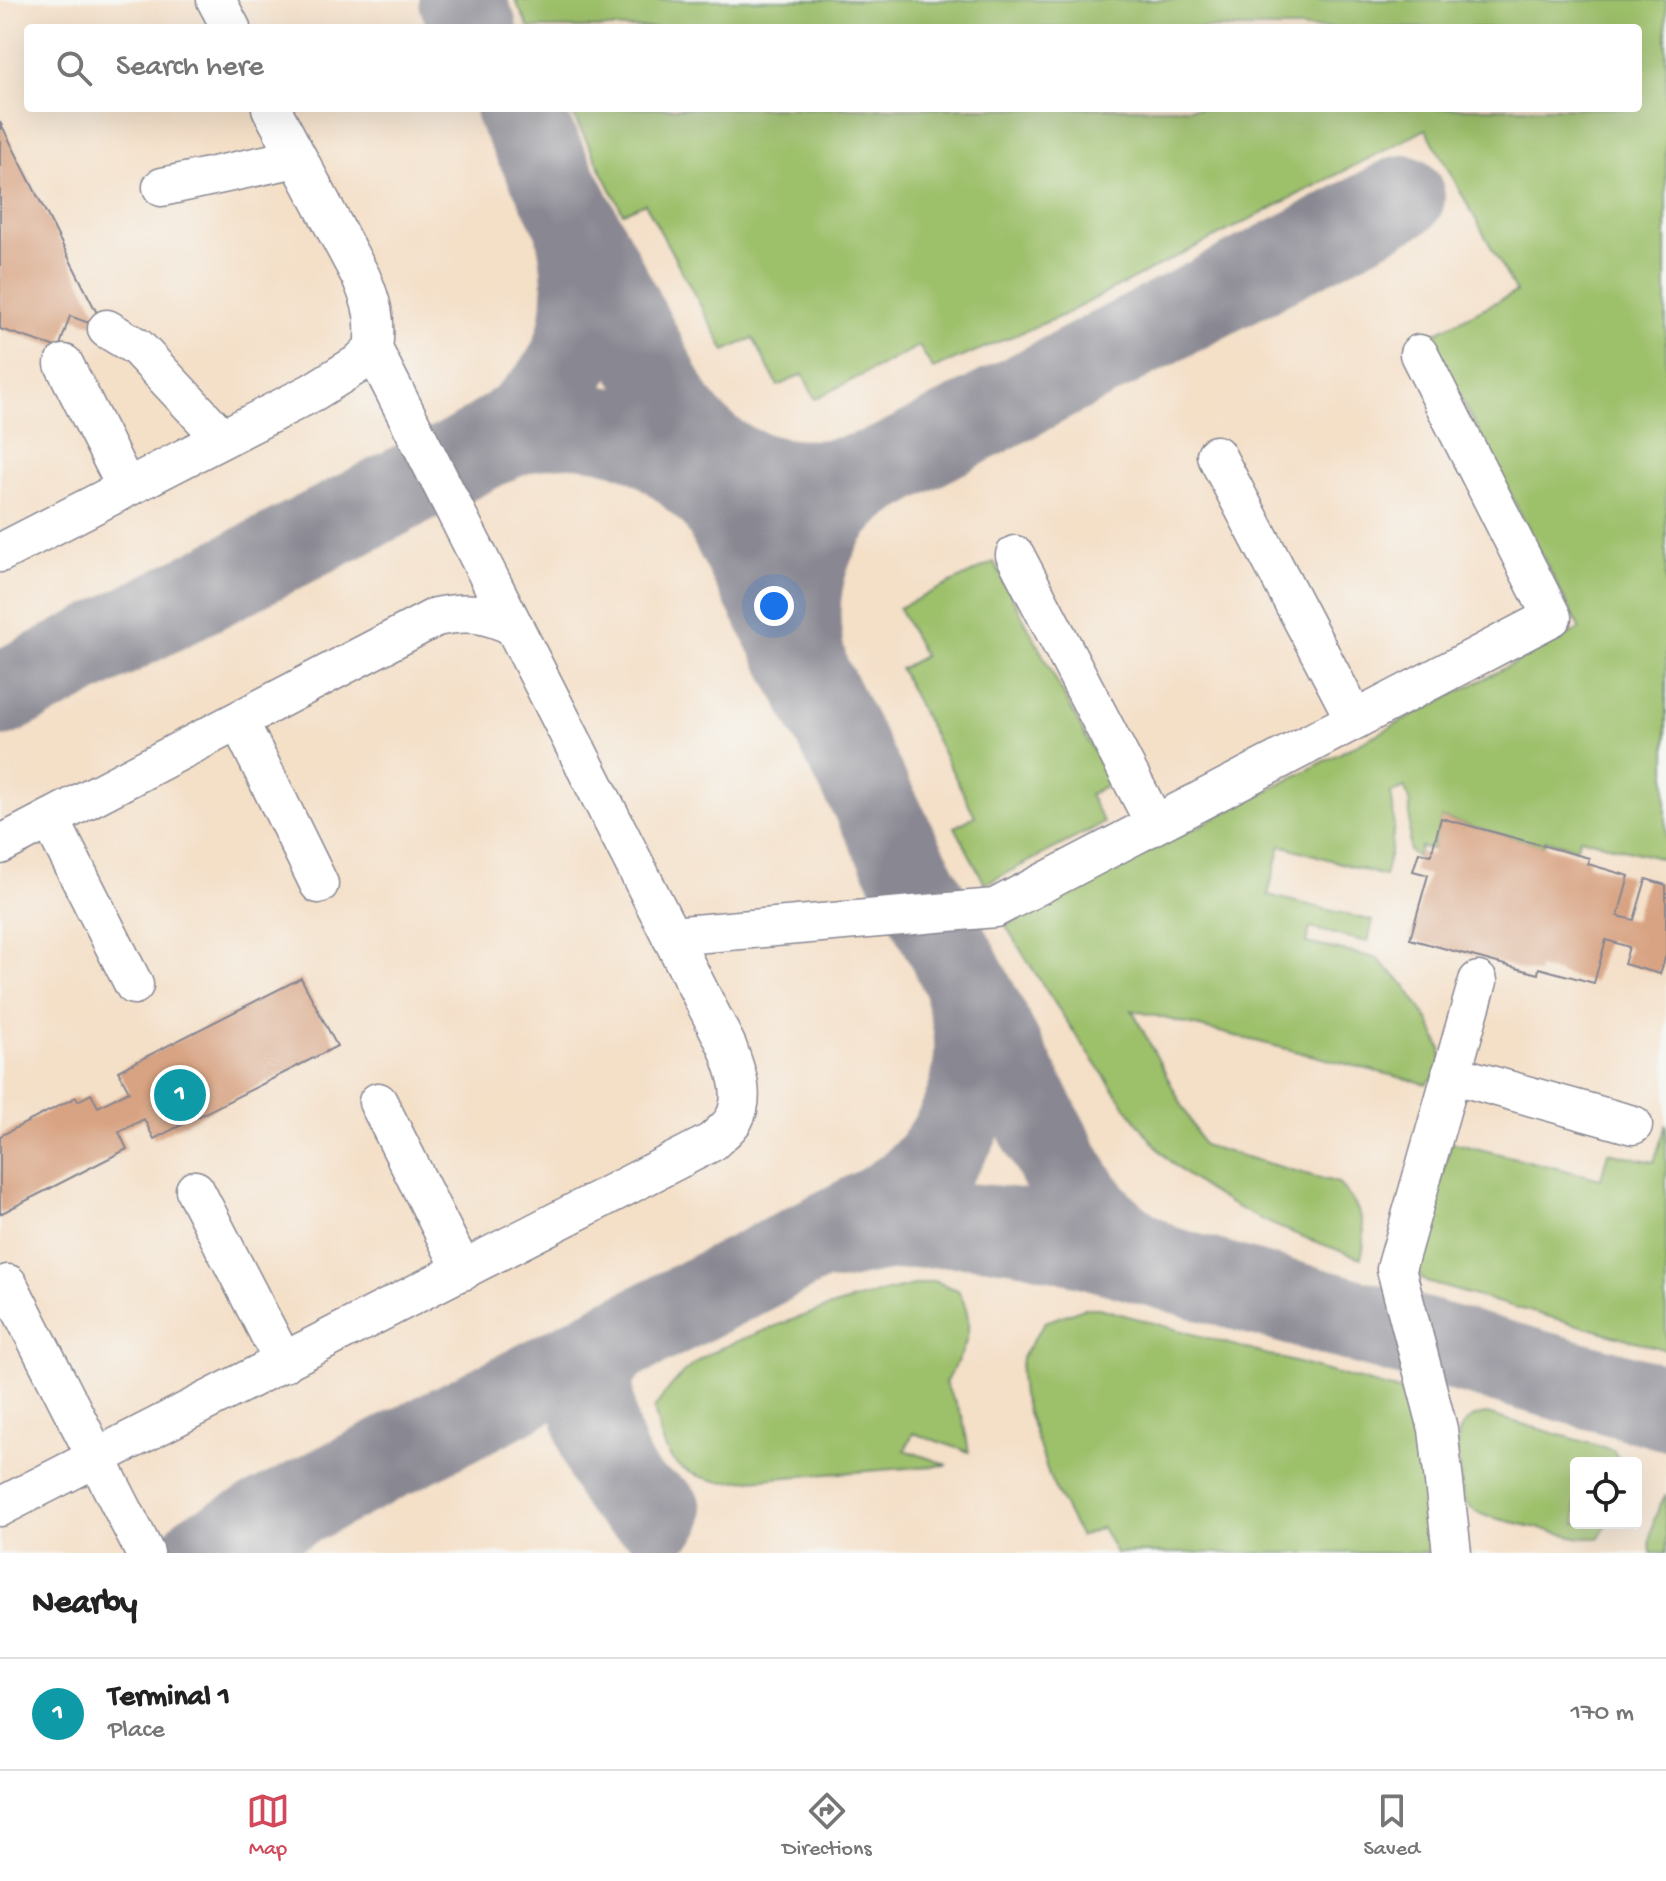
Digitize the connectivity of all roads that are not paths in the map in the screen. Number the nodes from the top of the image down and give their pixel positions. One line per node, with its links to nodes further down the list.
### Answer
1 (216, 0): 2 (lane)
2 (229, 24)
3 (273, 112): 4 (lane)
4 (297, 158): 5 (lane); 7 (lane)
5 (162, 187)
6 (107, 329): 10 (lane)
7 (373, 349): 10 (lane); 15 (lane)
8 (1419, 354): 16 (lane)
9 (64, 364): 12 (lane)
10 (222, 438): 12 (lane)
11 (1216, 455): 16 (lane)
12 (126, 487): 13 (lane)
13 (0, 553)
14 (1015, 555): 19 (lane)
15 (514, 626): 17 (lane); 22 (lane)
16 (1355, 720): 19 (lane)
17 (239, 721): 18 (lane); 21 (lane)
18 (50, 819): 20 (lane); 24 (lane)
19 (1155, 824): 22 (lane)
20 (0, 845)
21 (319, 884)
22 (671, 936): 29 (lane)
23 (1478, 981): 25 (lane)
24 (134, 985)
25 (1451, 1074): 27 (lane); 35 (lane)
26 (378, 1102): 29 (lane)
27 (1633, 1125)
28 (195, 1190): 31 (lane)
29 (463, 1271): 31 (lane)
30 (8, 1284): 32 (lane)
31 (284, 1363): 32 (lane)
32 (98, 1457): 33 (lane); 34 (lane)
33 (0, 1507)
34 (145, 1553)
35 (1452, 1553)

